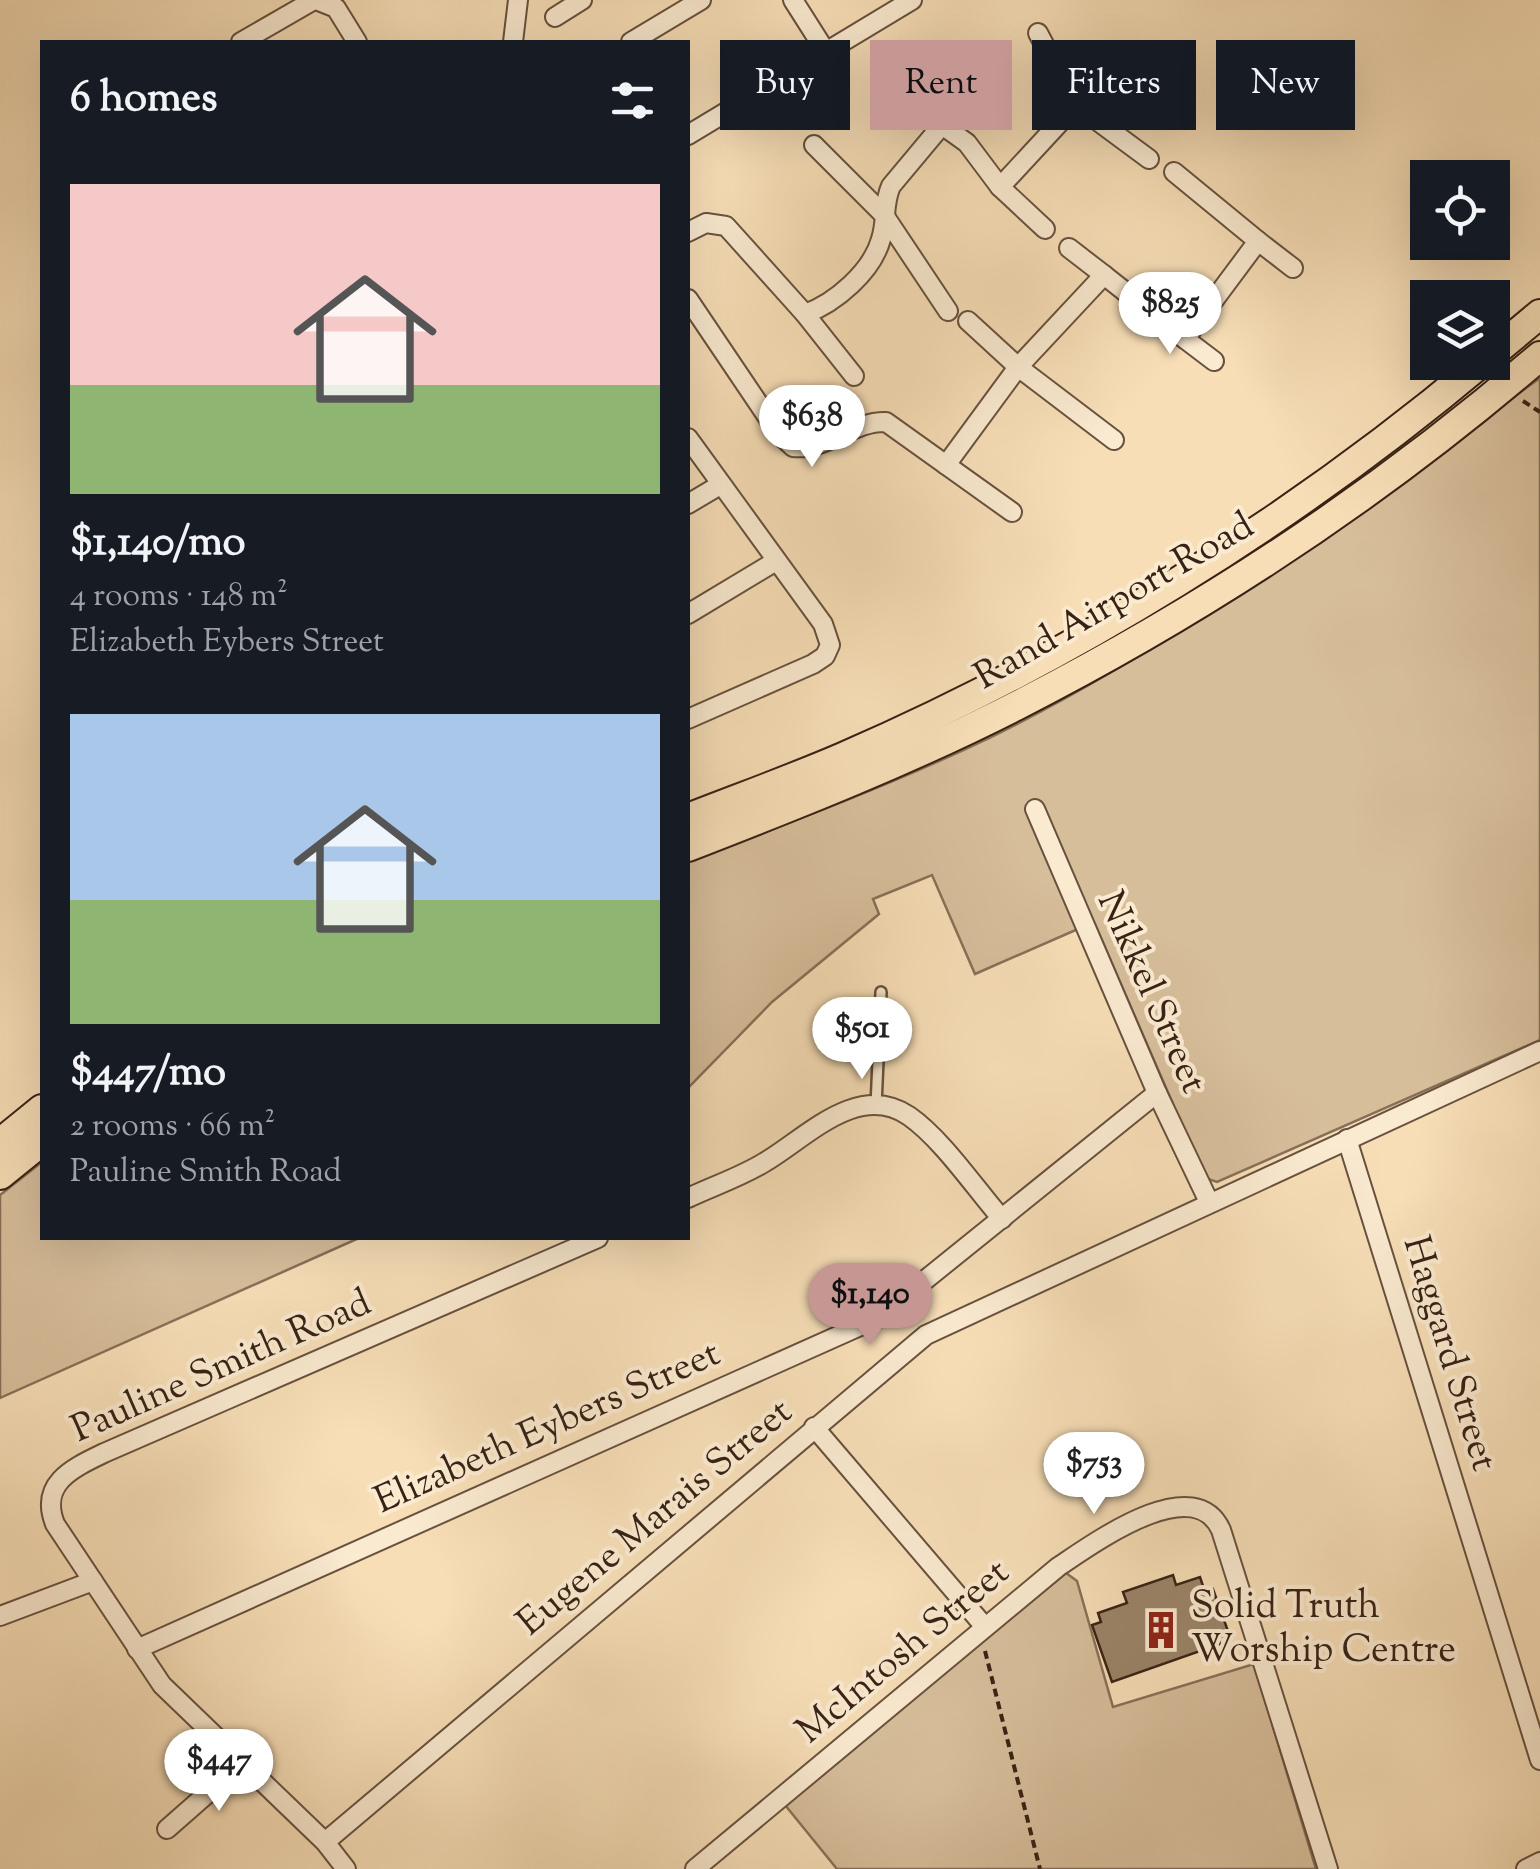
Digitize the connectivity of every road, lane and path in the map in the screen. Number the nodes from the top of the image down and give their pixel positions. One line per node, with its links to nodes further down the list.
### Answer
1 (315, 0): 9 (street); 10 (street)
2 (518, 0): 11 (street)
3 (582, 0): 7 (street)
4 (701, 0): 12 (street)
5 (793, 0): 13 (street)
6 (912, 0): 14 (street)
7 (555, 17)
8 (1038, 33): 15 (street)
9 (245, 40)
10 (356, 40)
11 (513, 40)
12 (634, 40)
13 (818, 40)
14 (846, 40)
15 (1042, 40)
16 (720, 116): 21 (street)
17 (938, 130): 26 (street)
18 (949, 130): 25 (street)
19 (1053, 130): 25 (street)
20 (1110, 130): 23 (street)
21 (690, 134)
22 (814, 145): 26 (street)
23 (1149, 159)
24 (1174, 172): 29 (street)
25 (1000, 187): 27 (street)
26 (884, 215): 34 (street); 35 (street)
27 (1045, 229)
28 (690, 231): 35 (street)
29 (1258, 241): 31 (street); 38 (street)
30 (1069, 248): 32 (street)
31 (1293, 268)
32 (1104, 275): 38 (street); 42 (street)
33 (690, 302): 47 (street)
34 (948, 310)
35 (805, 314): 43 (street)
36 (1540, 314): 39 (main road)
37 (968, 321): 42 (street)
38 (1185, 339): 41 (street)
39 (1510, 339)
40 (1540, 356): 56 (main road, Rand Airport Road)
41 (1214, 361)
42 (1018, 367): 45 (street); 47 (street)
43 (854, 376)
44 (1461, 380): 55 (main road, Rand Airport Road)
45 (1114, 440)
46 (690, 441): 48 (street)
47 (946, 465): 50 (street)
48 (720, 485): 49 (street); 51 (street)
49 (690, 503)
50 (1012, 512)
51 (776, 561): 52 (street); 53 (street)
52 (690, 613)
53 (690, 718)
54 (1035, 809): 59 (street, Nikkel Street)
55 (690, 817)
56 (690, 846)
57 (881, 992): 60 (lane)
58 (1540, 1051): 62 (street, Eugene Marais Street)
59 (1157, 1093): 67 (street, Nikkel Street); 68 (street, Elizabeth Eybers Street)
60 (876, 1106): 66 (street); 68 (street)
61 (40, 1111): 63 (main road)
62 (1347, 1139): 67 (street, Eugene Marais Street); 75 (street, Haggard Street)
63 (0, 1143)
64 (40, 1144): 65 (main road)
65 (0, 1175)
66 (690, 1197)
67 (1209, 1202): 70 (street, Eugene Marais Street)
68 (1002, 1219): 74 (street, Elizabeth Eybers Street)
69 (593, 1240): 71 (street, Pauline Smith Road)
70 (814, 1427): 73 (street); 78 (street, Eugene Marais Street)
71 (94, 1581): 72 (street); 74 (street, Pauline Smith Road)
72 (0, 1616)
73 (982, 1630): 81 (street, McIntosh Street); 82 (path); 83 (street, McIntosh Street)
74 (137, 1648): 76 (street, Pauline Smith Road)
75 (1540, 1760)
76 (241, 1764): 77 (street); 78 (street, Pauline Smith Road)
77 (166, 1828)
78 (325, 1842): 80 (street, Pauline Smith Road)
79 (1540, 1862): 84 (street)
80 (346, 1869)
81 (696, 1869)
82 (1040, 1869)
83 (1328, 1869)
84 (1526, 1869)

